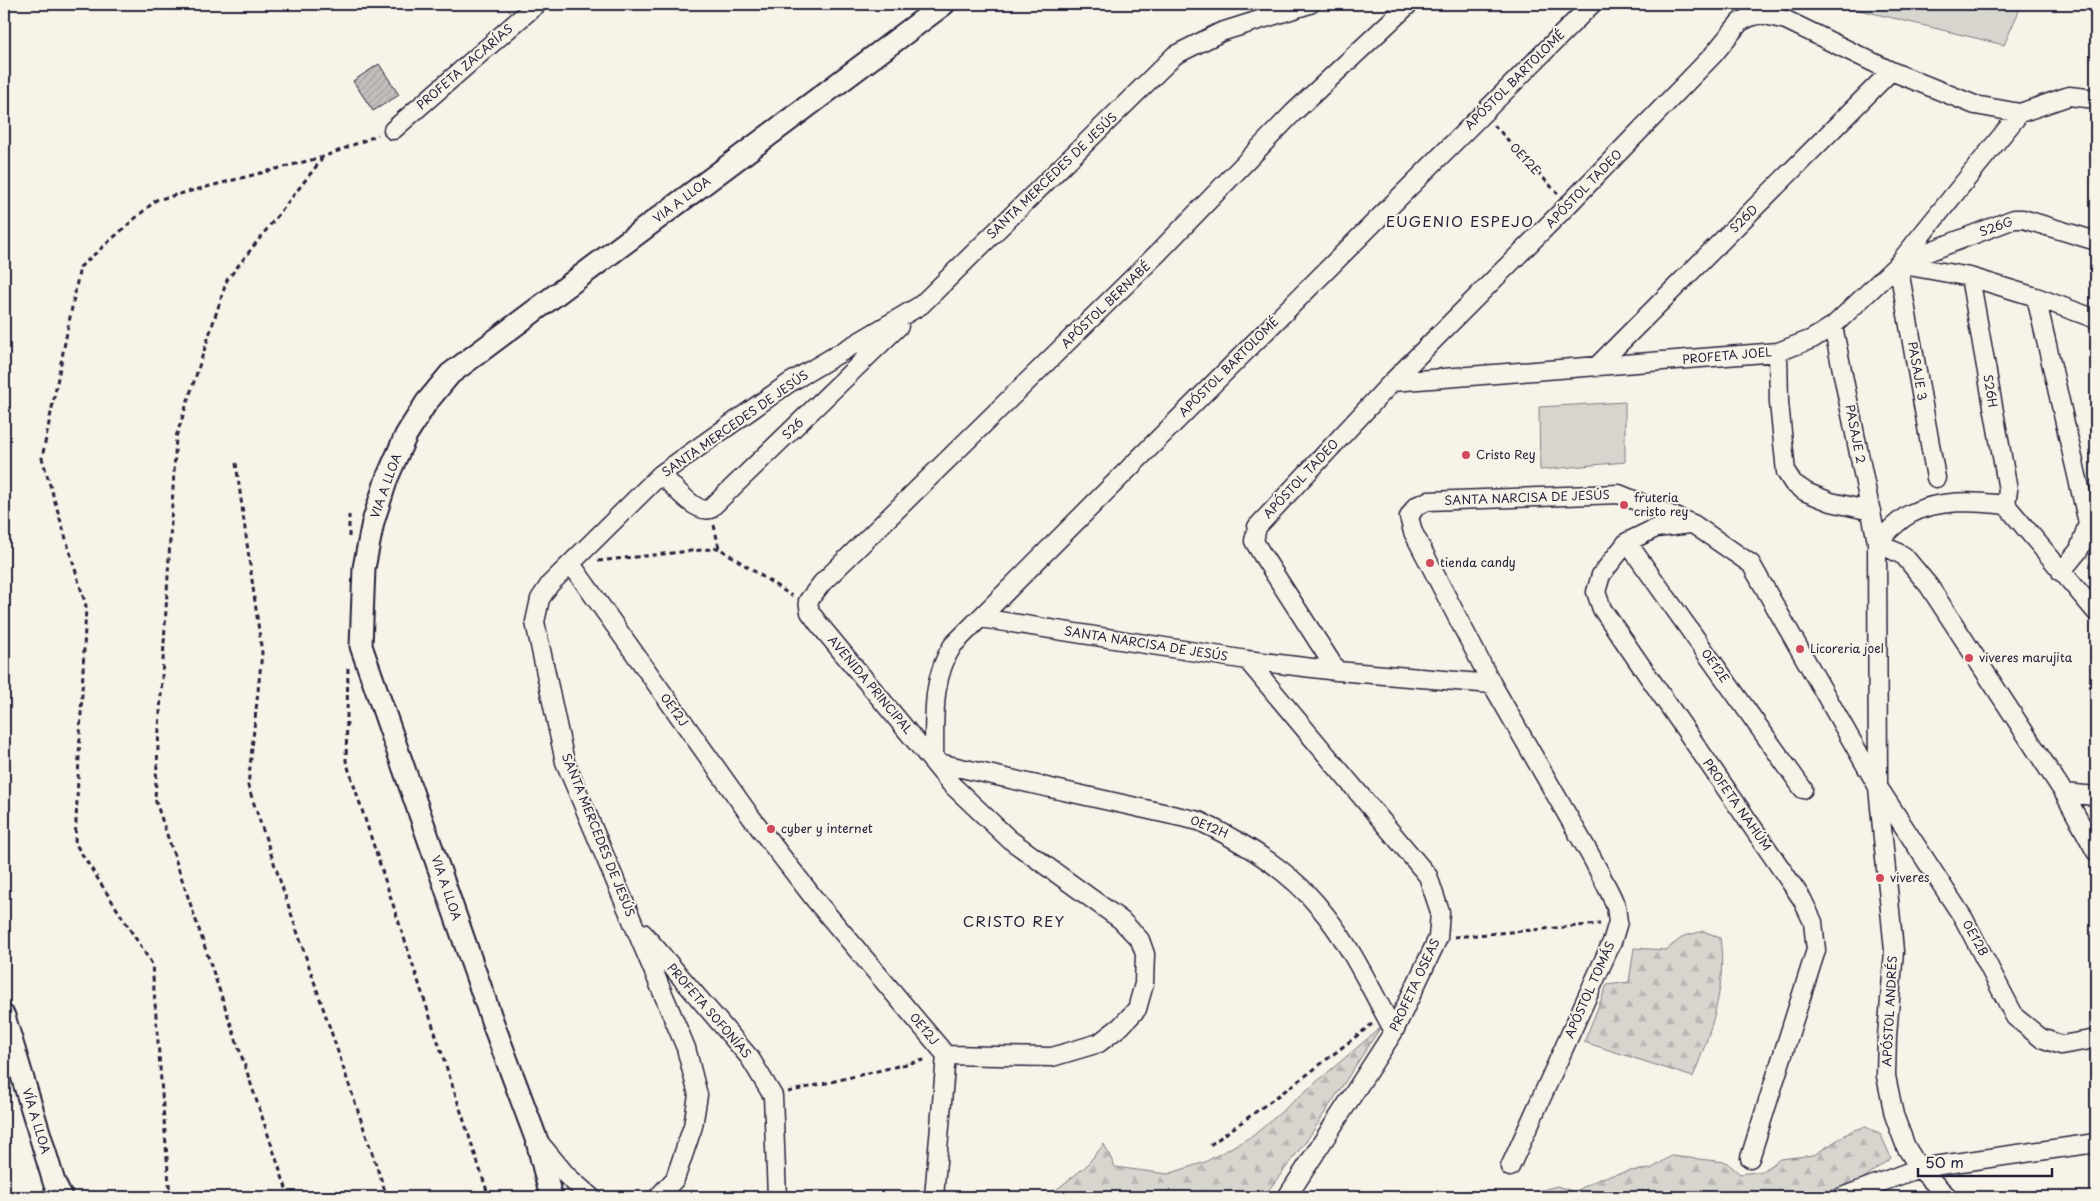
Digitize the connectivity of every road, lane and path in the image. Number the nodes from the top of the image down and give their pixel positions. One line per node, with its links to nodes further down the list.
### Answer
1 (537, 4): 10 (street, PROFETA ZACARÍAS)
2 (944, 4): 59 (street, VIA A LLOA)
3 (1310, 4): 17 (street, SANTA MERCEDES DE JESÚS)
4 (1409, 4): 37 (street, APÓSTOL BERNABÉ)
5 (1592, 4): 8 (street, APÓSTOL BARTOLOMÉ)
6 (1891, 71): 9 (street, APÓSTOL TADEO); 12 (street, APÓSTOL TADEO); 21 (street, S26D)
7 (2096, 98): 9 (street, APÓSTOL TADEO)
8 (1482, 112): 12 (path, OE12E); 39 (street, APÓSTOL BARTOLOMÉ)
9 (2020, 113): 14 (street, PROFETA JOEL)
10 (393, 130): 11 (path)
11 (322, 157): 66 (path); 67 (path)
12 (1568, 205): 22 (street, APÓSTOL TADEO)
13 (2096, 242): 14 (street, S26G)
14 (1898, 264): 15 (street); 19 (street, PROFETA JOEL); 25 (street, PASAJE 3)
15 (1970, 277): 16 (street); 26 (street, S26H)
16 (2036, 297): 18 (street); 36 (street)
17 (921, 305): 24 (street, SANTA MERCEDES DE JESÚS); 27 (street, S26)
18 (2096, 319)
19 (1833, 326): 20 (street, PROFETA JOEL); 28 (street, PASAJE 2)
20 (1778, 352): 21 (street, PROFETA JOEL); 28 (street)
21 (1596, 367): 22 (street, PROFETA JOEL)
22 (1392, 382): 42 (street, APÓSTOL TADEO)
23 (236, 463): 68 (path)
24 (661, 474): 27 (street); 35 (street, SANTA MERCEDES DE JESÚS)
25 (1936, 478)
26 (2006, 504): 32 (street); 36 (street)
27 (710, 510): 34 (path)
28 (1871, 512): 32 (street, PASAJE 2)
29 (349, 515): 33 (path)
30 (1693, 524): 31 (street, PROFETA NAHÚM); 43 (street, SANTA NARCISA DE JESÚS); 45 (street, SANTA NARCISA DE JESÚS)
31 (1627, 542): 46 (street, OE12E); 62 (street, PROFETA NAHÚM)
32 (1877, 542): 45 (street); 47 (street)
33 (349, 544)
34 (719, 548): 35 (path); 37 (path)
35 (571, 564): 50 (street, SANTA MERCEDES DE JESÚS); 57 (street, OE12J)
36 (2061, 572): 38 (street)
37 (808, 607): 44 (street, AVENIDA PRINCIPAL)
38 (2096, 612)
39 (980, 618): 40 (street, SANTA NARCISA DE JESÚS); 44 (street, APÓSTOL BARTOLOMÉ)
40 (1247, 660): 42 (street, SANTA NARCISA DE JESÚS); 52 (street, PROFETA OSEAS)
41 (348, 663): 69 (path)
42 (1337, 671): 43 (street, SANTA NARCISA DE JESÚS)
43 (1492, 684): 51 (street)
44 (934, 762): 53 (street, OE12H); 57 (street, OE12J)
45 (1878, 787): 56 (street, OE12B); 64 (street, APÓSTOL ANDRÉS)
46 (1803, 789)
47 (2064, 793): 48 (street); 49 (street)
48 (2096, 796)
49 (2096, 852)
50 (633, 922): 58 (street, PROFETA SOFONÍAS); 72 (street, SANTA MERCEDES DE JESÚS)
51 (1618, 922): 52 (path); 63 (street, APÓSTOL TOMÁS)
52 (1438, 938): 55 (street, PROFETA OSEAS)
53 (1384, 1014): 55 (street, OE12H); 61 (path)
54 (4, 1016): 65 (street, VÍA A LLOA)
55 (1394, 1031): 75 (street, PROFETA OSEAS)
56 (2096, 1039)
57 (946, 1055): 58 (path); 74 (street)
58 (773, 1096): 73 (street, PROFETA SOFONÍAS)
59 (538, 1140): 70 (street, VIA A LLOA); 71 (street)
60 (2096, 1143): 64 (street)
61 (1210, 1145)
62 (1750, 1158)
63 (1510, 1167)
64 (1919, 1168): 76 (street); 77 (street, APÓSTOL ANDRÉS)
65 (61, 1197)
66 (170, 1197)
67 (289, 1197)
68 (387, 1197)
69 (489, 1197)
70 (551, 1197)
71 (591, 1197)
72 (658, 1197)
73 (777, 1197)
74 (934, 1197)
75 (1287, 1197)
76 (1842, 1197)
77 (1948, 1197)

